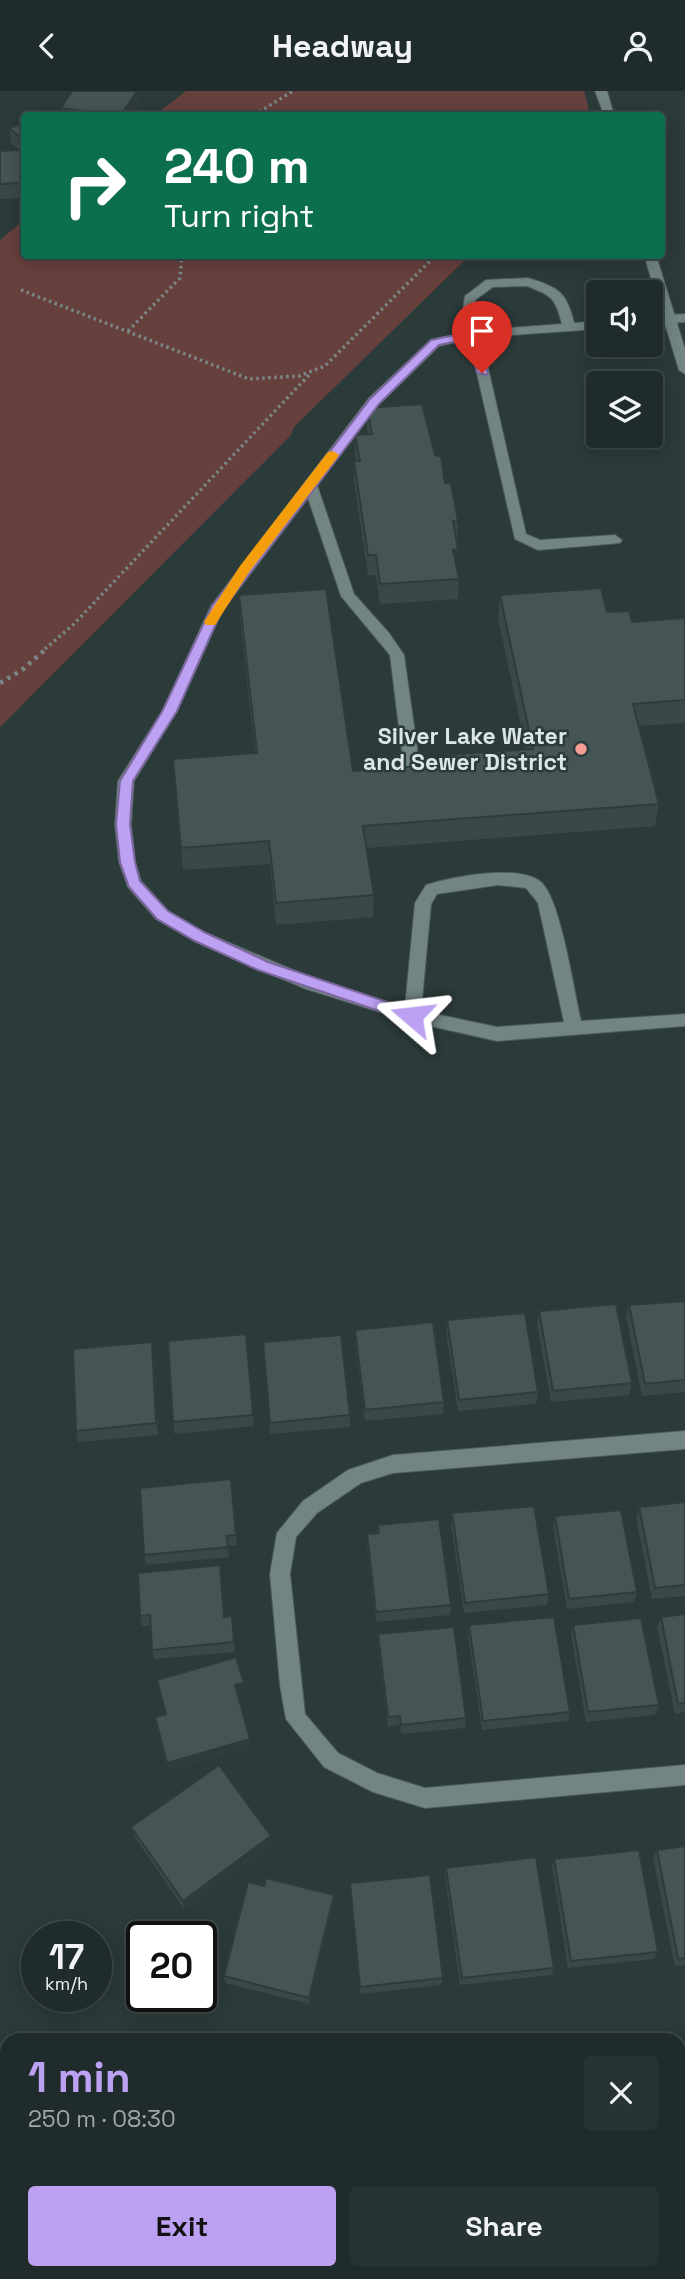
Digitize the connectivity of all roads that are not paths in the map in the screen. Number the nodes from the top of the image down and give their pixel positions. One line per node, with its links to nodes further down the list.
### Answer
1 (601, 91): 2 (street)
2 (608, 112)
3 (651, 259): 4 (street)
4 (668, 319): 5 (street); 6 (street); 10 (street)
5 (685, 319)
6 (663, 320)
7 (586, 326): 8 (street)
8 (569, 327): 9 (street); 9 (street)
9 (474, 334): 11 (street); 12 (street)
10 (685, 370)
11 (310, 485): 13 (street); 14 (street)
12 (615, 540)
13 (412, 776)
14 (412, 1016): 16 (street); 16 (street)
15 (685, 1020): 16 (street)
16 (574, 1029)
17 (685, 1440): 18 (street)
18 (685, 1775)

